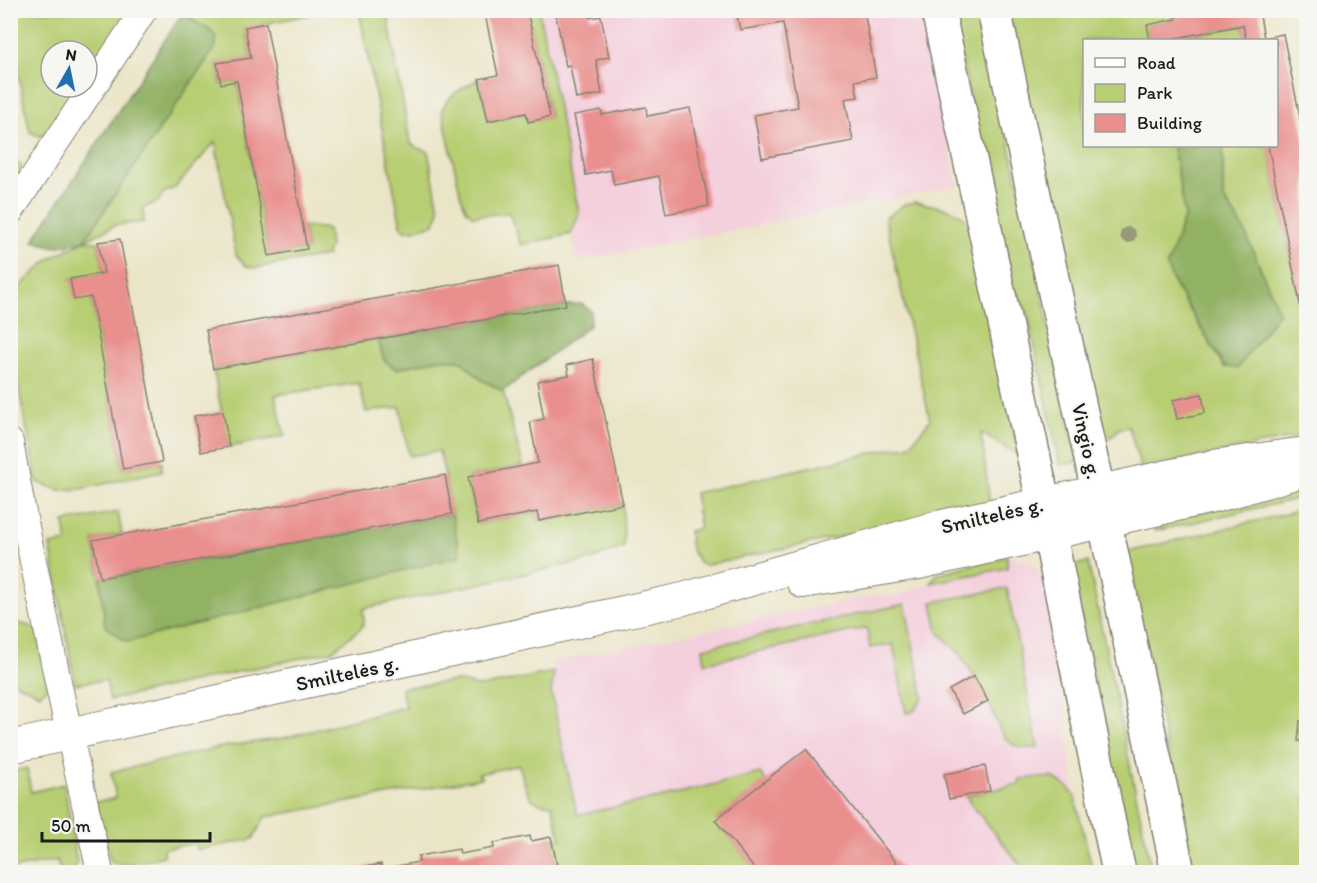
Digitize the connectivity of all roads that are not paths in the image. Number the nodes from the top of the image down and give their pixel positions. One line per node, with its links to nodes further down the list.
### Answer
1 (144, 10): 4 (street)
2 (938, 10): 9 (main road)
3 (994, 10): 8 (main road, Vingio g.)
4 (10, 212)
5 (10, 442): 10 (street)
6 (1306, 453): 8 (street, Smiltelės g.)
7 (1306, 470): 8 (street, Smiltelės g.)
8 (1101, 506): 9 (street, Smiltelės g.); 14 (main road, Vingio g.)
9 (1046, 518): 10 (street, Smiltelės g.); 13 (main road)
10 (70, 735): 11 (street, Smiltelės g.); 12 (street)
11 (10, 747)
12 (100, 873)
13 (1119, 873)
14 (1178, 873)

